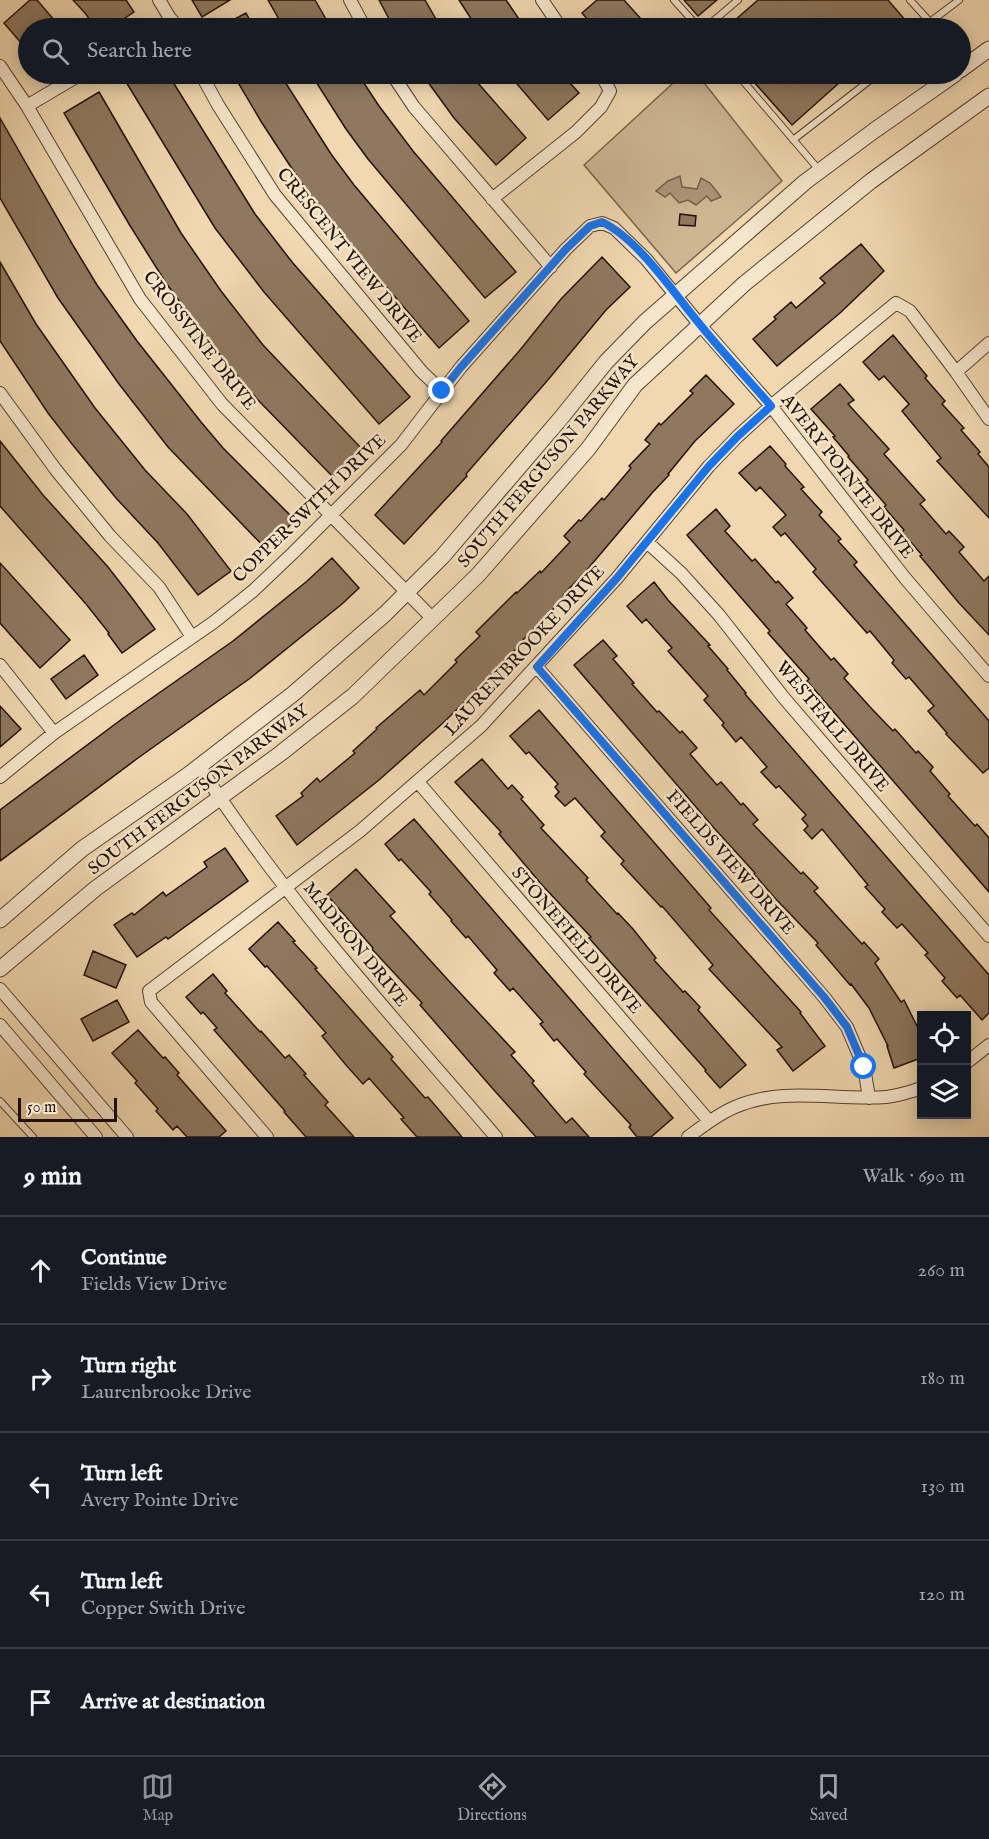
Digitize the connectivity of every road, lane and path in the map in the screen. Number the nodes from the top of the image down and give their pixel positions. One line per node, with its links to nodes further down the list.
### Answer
1 (159, 0): 8 (street)
2 (350, 0): 9 (street)
3 (542, 0): 10 (street)
4 (674, 0): 11 (lane)
5 (738, 0): 12 (lane)
6 (910, 0): 13 (lane)
7 (960, 0): 14 (lane)
8 (170, 18)
9 (359, 18)
10 (554, 18)
11 (690, 18)
12 (717, 18)
13 (924, 18)
14 (938, 18)
15 (989, 49): 16 (street)
16 (971, 62)
17 (0, 66): 26 (street, CROSSVINE DRIVE)
18 (64, 84): 26 (street)
19 (206, 84): 36 (street, CRESCENT VIEW DRIVE)
20 (399, 84): 29 (street)
21 (606, 84): 29 (street)
22 (745, 84): 27 (lane)
23 (865, 84): 27 (lane)
24 (941, 84): 28 (street, SOUTH FERGUSON PARKWAY)
25 (989, 96): 33 (street, SOUTH FERGUSON PARKWAY)
26 (27, 106): 40 (street, CROSSVINE DRIVE)
27 (793, 140): 28 (lane)
28 (820, 171): 32 (street, SOUTH FERGUSON PARKWAY)
29 (492, 199): 31 (street)
30 (602, 222): 31 (street, COPPER SWITH DRIVE); 32 (street, AVERY POINTE DRIVE)
31 (551, 267): 36 (street, COPPER SWITH DRIVE)
32 (676, 295): 33 (street, AVERY POINTE DRIVE); 42 (street, SOUTH FERGUSON PARKWAY)
33 (700, 325): 38 (street, AVERY POINTE DRIVE); 43 (street, SOUTH FERGUSON PARKWAY)
34 (989, 343): 35 (street)
35 (956, 372): 38 (street, LAURENBROOKE DRIVE); 39 (street)
36 (442, 391): 40 (street, COPPER SWITH DRIVE)
37 (0, 393): 44 (street)
38 (771, 406): 41 (street, LAURENBROOKE DRIVE); 47 (street, AVERY POINTE DRIVE)
39 (989, 419)
40 (331, 514): 42 (street, CROSSVINE DRIVE); 44 (street, COPPER SWITH DRIVE)
41 (647, 542): 46 (street, LAURENBROOKE DRIVE); 55 (street, WESTFALL DRIVE)
42 (407, 592): 43 (street, CROSSVINE DRIVE); 49 (street, SOUTH FERGUSON PARKWAY)
43 (433, 619): 52 (street, SOUTH FERGUSON PARKWAY)
44 (192, 637): 48 (street, COPPER SWITH DRIVE)
45 (0, 665): 48 (street)
46 (537, 667): 51 (street, LAURENBROOKE DRIVE); 62 (street, FIELDS VIEW DRIVE)
47 (989, 676)
48 (54, 733): 50 (street, COPPER SWITH DRIVE)
49 (199, 766): 52 (street, MADISON DRIVE); 54 (street, SOUTH FERGUSON PARKWAY)
50 (0, 777)
51 (418, 782): 53 (street, LAURENBROOKE DRIVE); 64 (street, STONEFIELD DRIVE)
52 (219, 798): 53 (street, MADISON DRIVE); 56 (street, SOUTH FERGUSON PARKWAY)
53 (286, 887): 68 (street, LAURENBROOKE DRIVE); 69 (street, MADISON DRIVE)
54 (0, 920)
55 (989, 936)
56 (0, 969)
57 (0, 989): 67 (street)
58 (0, 1025): 66 (street)
59 (989, 1045): 60 (street)
60 (971, 1059)
61 (917, 1089): 62 (street)
62 (869, 1098): 64 (street)
63 (0, 1101): 65 (lane)
64 (709, 1121): 70 (street)
65 (33, 1137)
66 (96, 1137)
67 (126, 1137)
68 (267, 1137)
69 (496, 1137)
70 (688, 1137)

